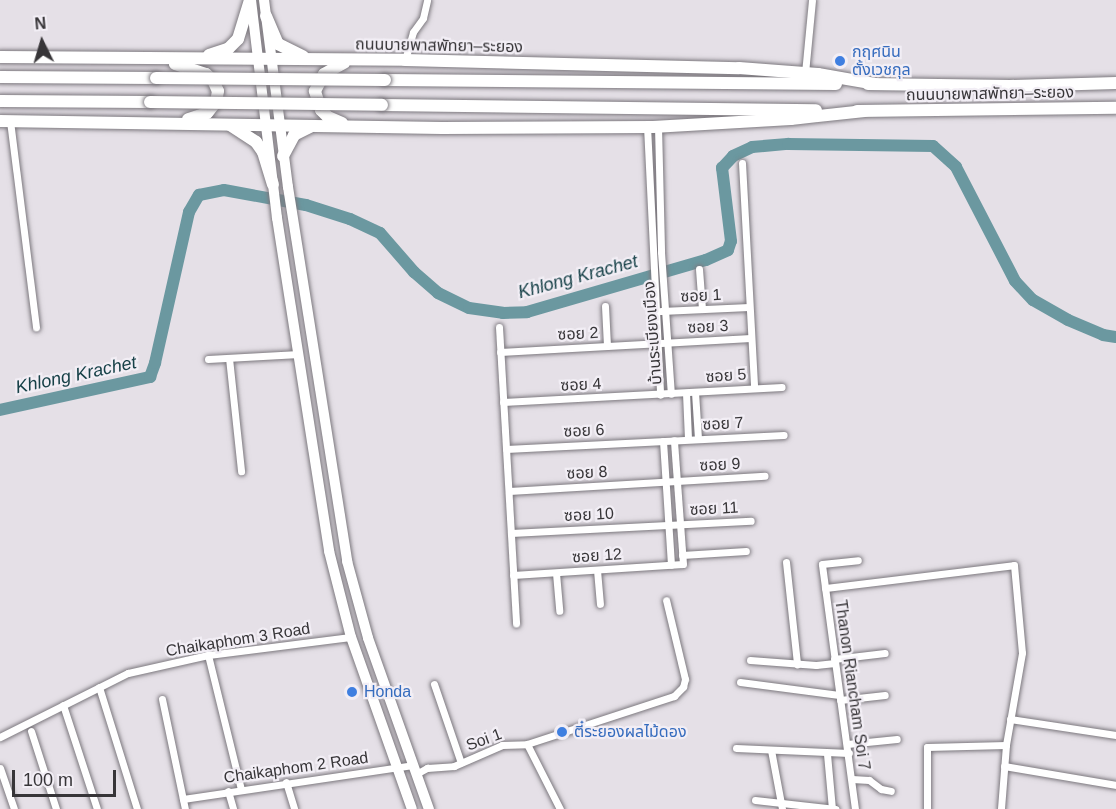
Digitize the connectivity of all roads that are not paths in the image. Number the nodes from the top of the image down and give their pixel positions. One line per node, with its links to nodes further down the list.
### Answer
1 (251, 0): 8 (highway); 9 (main road)
2 (264, 0): 5 (main road)
3 (427, 0): 12 (street)
4 (812, 0): 14 (street)
5 (266, 16): 10 (main road); 11 (highway)
6 (0, 57): 7 (highway, ถนนบายพาสพัทยา–ระยอง)
7 (158, 59): 8 (highway, ถนนบายพาสพัทยา–ระยอง); 22 (highway)
8 (187, 59): 9 (highway, ถนนบายพาสพัทยา–ระยอง)
9 (258, 59): 10 (highway, ถนนบายพาสพัทยา–ระยอง); 24 (main road)
10 (272, 60): 11 (highway, ถนนบายพาสพัทยา–ระยอง); 25 (main road)
11 (315, 60): 13 (highway, ถนนบายพาสพัทยา–ระยอง)
12 (405, 60): 13 (highway, ถนนบายพาสพัทยา–ระยอง); 14 (highway, ถนนบายพาสพัทยา–ระยอง)
13 (350, 61): 27 (highway)
14 (805, 73): 17 (highway, ถนนบายพาสพัทยา–ระยอง)
15 (0, 77): 17 (highway, ถนนบายพาสพัทยา–ระยอง, bridge)
16 (1116, 83): 17 (highway, ถนนบายพาสพัทยา–ระยอง)
17 (876, 84)
18 (0, 101): 20 (highway, ถนนบายพาสพัทยา–ระยอง, bridge)
19 (1116, 108): 20 (highway, ถนนบายพาสพัทยา–ระยอง)
20 (864, 111): 28 (highway, ถนนบายพาสพัทยา–ระยอง)
21 (5, 121): 22 (highway, ถนนบายพาสพัทยา–ระยอง); 42 (street)
22 (170, 123): 23 (highway, ถนนบายพาสพัทยา–ระยอง)
23 (228, 124): 24 (highway, ถนนบายพาสพัทยา–ระยอง); 31 (highway)
24 (266, 124): 25 (highway, ถนนบายพาสพัทยา–ระยอง); 31 (main road)
25 (280, 124): 26 (highway, ถนนบายพาสพัทยา–ระยอง); 29 (main road)
26 (314, 126): 27 (highway, ถนนบายพาสพัทยา–ระยอง); 29 (highway)
27 (348, 126): 28 (highway, ถนนบายพาสพัทยา–ระยอง)
28 (653, 126): 32 (street, บ้านระเบียงเมือง); 33 (street, บ้านระเบียงเมือง)
29 (283, 156): 116 (main road)
30 (742, 163): 38 (street)
31 (274, 188): 49 (main road)
32 (661, 240): 33 (street); 35 (street, บ้านระเบียงเมือง)
33 (651, 241): 36 (street, บ้านระเบียงเมือง)
34 (699, 268): 39 (street)
35 (662, 271): 36 (street); 40 (street, บ้านระเบียงเมือง)
36 (653, 272): 41 (street, บ้านระเบียงเมือง)
37 (605, 306): 47 (street)
38 (749, 307): 39 (street, ซอย 1); 44 (street)
39 (702, 309): 40 (street, ซอย 1)
40 (666, 311): 41 (street, ซอย 1); 45 (street, บ้านระเบียงเมือง)
41 (655, 312): 46 (street, บ้านระเบียงเมือง)
42 (36, 327)
43 (499, 327): 48 (street)
44 (751, 338): 45 (street, ซอย 3); 53 (street)
45 (668, 342): 46 (street, ซอย 3); 57 (street, บ้านระเบียงเมือง)
46 (657, 343): 47 (street, ซอย 2); 56 (street, บ้านระเบียงเมือง)
47 (608, 346): 48 (street, ซอย 2)
48 (500, 352): 58 (street)
49 (299, 354): 50 (street); 87 (main road)
50 (229, 358): 51 (street); 65 (street)
51 (208, 359)
52 (782, 387): 53 (street, ซอย 5)
53 (754, 388): 54 (street, ซอย 5)
54 (695, 392): 55 (street, ซอย 5); 61 (street)
55 (686, 393): 57 (street, ซอย 5); 60 (street)
56 (660, 394): 57 (street, ซอย 5); 58 (street, ซอย 4)
57 (671, 394)
58 (503, 402): 64 (street)
59 (784, 435): 61 (street, ซอย 7)
60 (688, 439): 61 (street, ซอย 7); 62 (street, ซอย 7)
61 (698, 439)
62 (674, 440): 63 (street, ซอย 7); 67 (street)
63 (663, 441): 64 (street, ซอย 6); 68 (street)
64 (506, 449): 69 (street)
65 (241, 471)
66 (765, 476): 67 (street, ซอย 9)
67 (676, 481): 68 (street, ซอย 9); 71 (street)
68 (666, 482): 69 (street, ซอย 8); 72 (street)
69 (509, 490): 73 (street)
70 (751, 521): 71 (street, ซอย 11)
71 (679, 524): 72 (street, ซอย 11); 75 (street)
72 (669, 525): 73 (street, ซอย 10); 78 (street)
73 (511, 533): 81 (street)
74 (746, 551): 75 (street)
75 (682, 555): 78 (street, ซอย 12)
76 (858, 560): 82 (street, Thanon Riancham Soi 7)
77 (786, 562): 92 (street)
78 (672, 565): 79 (street, ซอย 12)
79 (597, 570): 80 (street, ซอย 12); 84 (street)
80 (556, 573): 81 (street, ซอย 12); 85 (street)
81 (513, 575): 86 (street)
82 (825, 588): 91 (street, Thanon Riancham Soi 7); 100 (street)
83 (666, 600): 105 (street)
84 (600, 604)
85 (559, 611)
86 (516, 624)
87 (351, 637): 89 (street, Chaikaphom 3 Road); 115 (main road)
88 (885, 653): 91 (street)
89 (208, 655): 95 (street, Chaikaphom 3 Road); 120 (street)
90 (750, 660): 92 (street)
91 (835, 661): 92 (street); 97 (street, Thanon Riancham Soi 7)
92 (797, 664)
93 (740, 682): 97 (street)
94 (434, 684): 112 (street)
95 (99, 687): 99 (street, Chaikaphom 3 Road); 129 (street)
96 (885, 695): 97 (street)
97 (840, 697): 106 (street, Thanon Riancham Soi 7)
98 (162, 699): 123 (street)
99 (63, 705): 103 (street, Chaikaphom 3 Road); 128 (street)
100 (1010, 719): 102 (street); 107 (street)
101 (31, 730): 127 (street)
102 (1116, 735)
103 (0, 737)
104 (897, 739): 106 (street)
105 (527, 744): 112 (street, Soi 1); 135 (street, Soi 1)
106 (847, 744): 110 (street, Thanon Riancham Soi 7)
107 (1006, 745): 113 (street); 138 (street)
108 (736, 748): 109 (street)
109 (771, 750): 111 (street); 125 (street)
110 (849, 753): 111 (street); 117 (street, Thanon Riancham Soi 7)
111 (827, 754): 136 (street)
112 (461, 763): 116 (street, Soi 1)
113 (1004, 766): 119 (street); 139 (street)
114 (0, 768): 126 (street)
115 (396, 768): 116 (street, Chaikaphom 2 Road); 118 (street, Chaikaphom 2 Road); 133 (main road)
116 (414, 770): 134 (main road)
117 (852, 779): 122 (street); 137 (street, Thanon Riancham Soi 7)
118 (286, 782): 120 (street, Chaikaphom 2 Road); 132 (street)
119 (1116, 784)
120 (241, 789): 121 (street, Chaikaphom 2 Road)
121 (228, 791): 123 (street, Chaikaphom 2 Road); 131 (street)
122 (891, 791)
123 (183, 799): 130 (street)
124 (755, 800): 125 (street)
125 (782, 807): 136 (street)
126 (14, 809)
127 (56, 809)
128 (97, 809)
129 (136, 809)
130 (185, 809)
131 (233, 809)
132 (294, 809)
133 (412, 809)
134 (429, 809)
135 (560, 809)
136 (834, 809)
137 (855, 809)
138 (927, 809)
139 (1001, 809)

